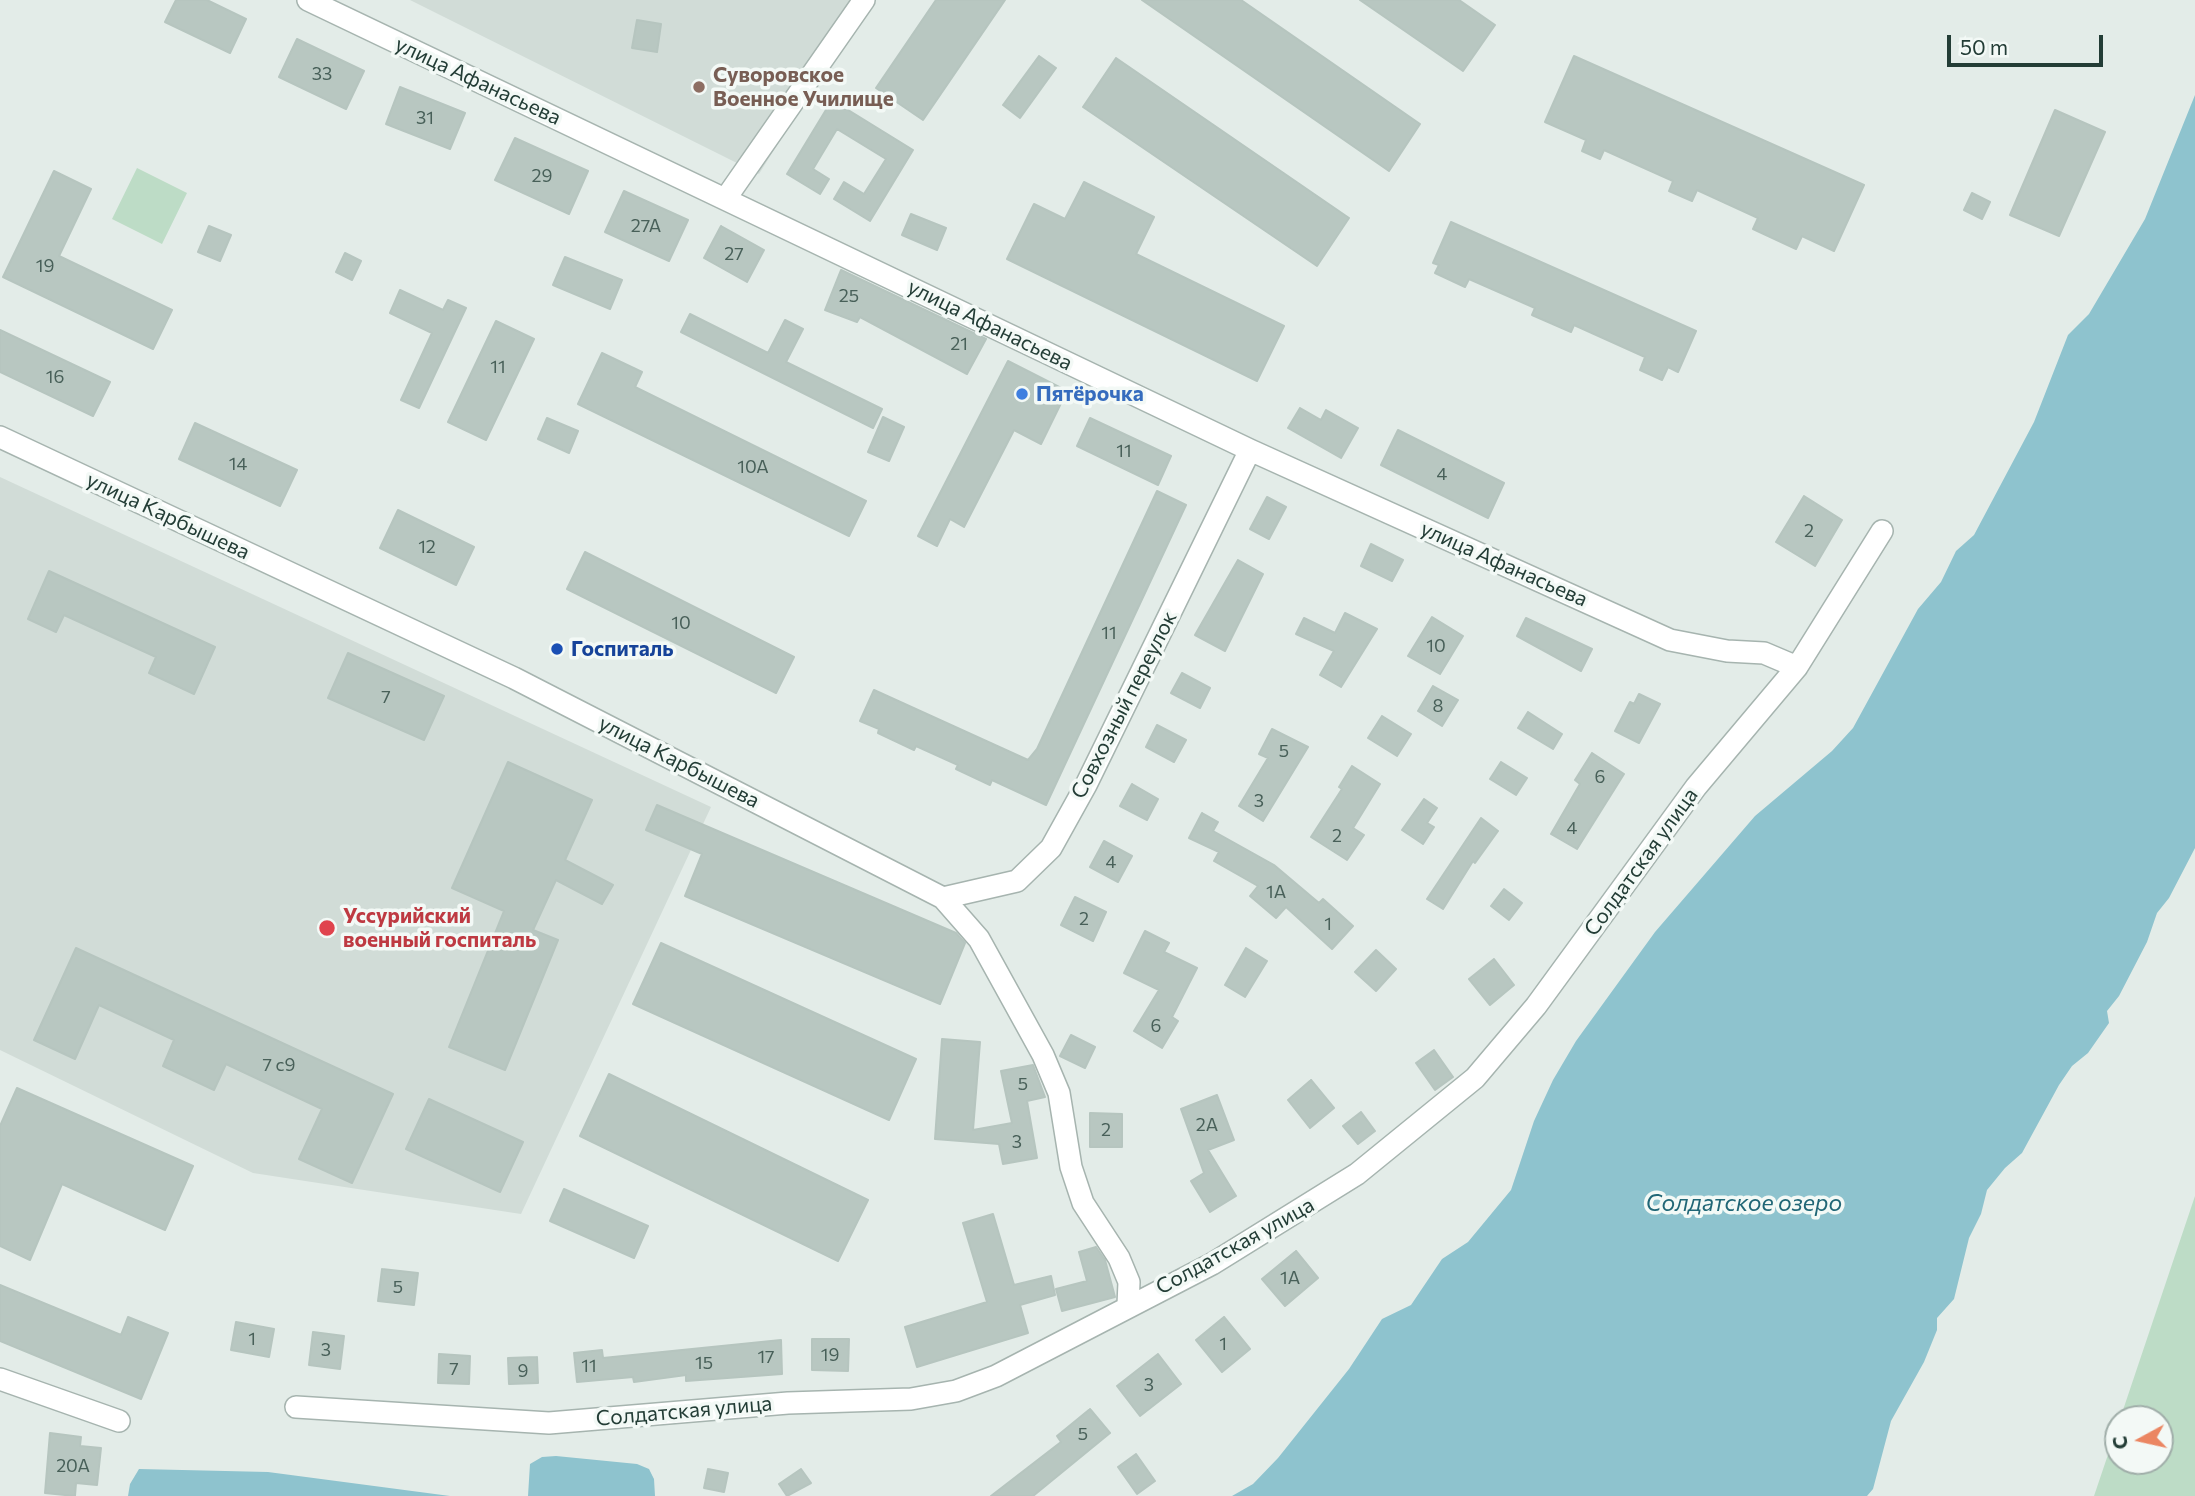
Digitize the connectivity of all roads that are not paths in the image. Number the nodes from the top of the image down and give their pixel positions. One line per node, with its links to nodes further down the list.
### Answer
1 (308, 0): 3 (street, улица Афанасьева)
2 (864, 0): 3 (street)
3 (726, 198): 5 (street, улица Афанасьева)
4 (0, 437): 8 (street, улица Карбышева)
5 (1250, 450): 7 (street, улица Афанасьева); 8 (street, Совхозный переулок)
6 (1882, 530): 7 (street, Солдатская улица)
7 (1797, 667): 9 (street, Солдатская улица)
8 (943, 898): 9 (street, улица Карбышева)
9 (1128, 1305): 11 (street, Солдатская улица)
10 (0, 1379): 12 (street)
11 (296, 1407)
12 (119, 1421)

